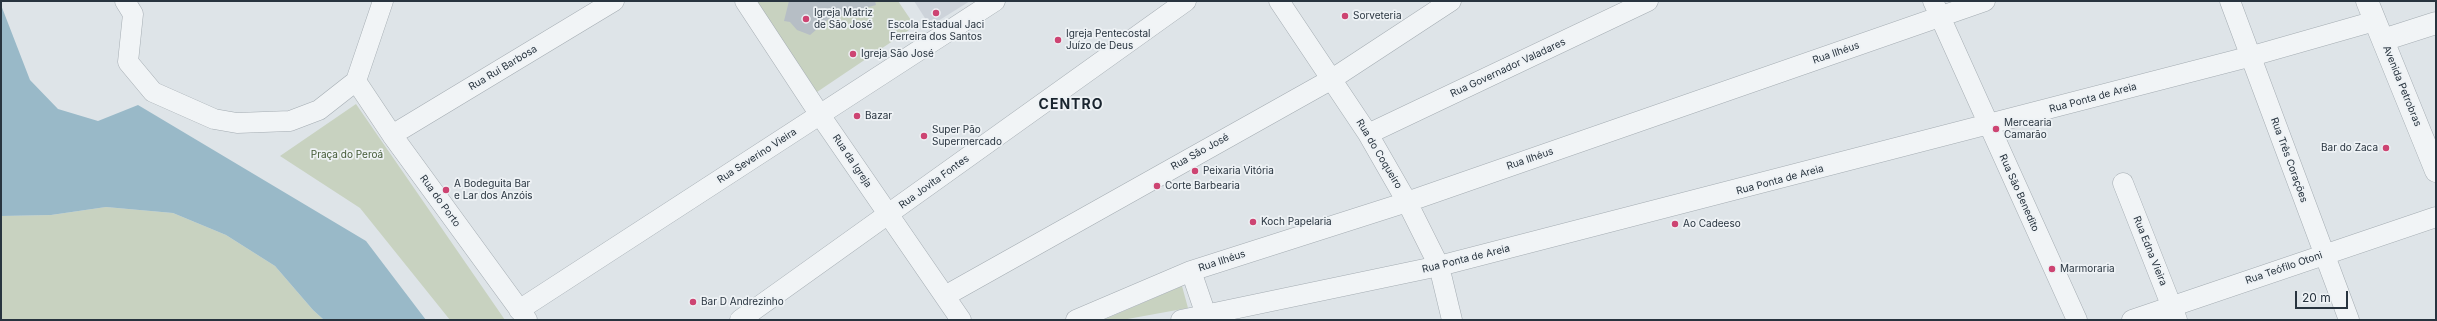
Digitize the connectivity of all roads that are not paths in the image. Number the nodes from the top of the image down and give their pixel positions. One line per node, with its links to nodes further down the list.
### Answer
1 (125, 1): 18 (street)
2 (383, 1): 18 (street)
3 (614, 1): 22 (street, Rua Rui Barbosa)
4 (745, 1): 19 (street, Rua da Igreja)
5 (995, 1): 19 (street, Rua Severino Vieira)
6 (1186, 1): 26 (street, Rua Jovita Fontes)
7 (1279, 1): 17 (street, Rua do Coqueiro)
8 (1451, 1): 17 (street, Rua São José)
9 (1648, 1): 21 (street, Rua Governador Valadares)
10 (1985, 1): 12 (street, Rua Ilhéus)
11 (2230, 1): 16 (street, Rua Três Corações)
12 (1936, 9): 20 (street, Rua São Benedito); 25 (street, Rua Ilhéus)
13 (2371, 11): 15 (street, Avenida Petrobras); 16 (street, Rua Ponta de Areia)
14 (2436, 22): 15 (street)
15 (2384, 40): 23 (street, Avenida Petrobras)
16 (2252, 56): 20 (street, Rua Ponta de Areia); 28 (street, Rua Três Corações)
17 (1332, 79): 21 (street, Rua do Coqueiro); 31 (street, Rua São José)
18 (356, 81): 22 (street, Rua do Porto)
19 (820, 115): 26 (street, Rua da Igreja); 33 (street, Rua Severino Vieira)
20 (1988, 125): 29 (street, Rua Ponta de Areia); 40 (street, Rua São Benedito)
21 (1368, 134): 25 (street, Rua do Coqueiro)
22 (392, 135): 33 (street, Rua do Porto)
23 (2436, 171)
24 (2122, 183): 32 (street, Rua Edna Vieira)
25 (1407, 202): 29 (street, Rua do Coqueiro); 30 (street, Rua Ilhéus)
26 (889, 215): 31 (street, Rua da Igreja); 35 (street, Rua Jovita Fontes)
27 (2436, 217): 28 (street, Rua Teófilo Otoni)
28 (2324, 254): 32 (street, Rua Teófilo Otoni); 42 (street, Rua Três Corações)
29 (1439, 266): 34 (street, Rua Ponta de Areia); 39 (street, Rua do Coqueiro)
30 (1191, 271): 34 (street); 37 (street, Rua Ilhéus)
31 (945, 296): 36 (street, Rua da Igreja)
32 (2174, 313): 41 (street, Rua Teófilo Otoni)
33 (523, 315)
34 (1206, 315): 38 (street, Rua Ponta de Areia)
35 (740, 320)
36 (961, 320)
37 (1076, 320)
38 (1181, 320)
39 (1452, 320)
40 (2076, 320)
41 (2132, 320)
42 (2349, 320)

